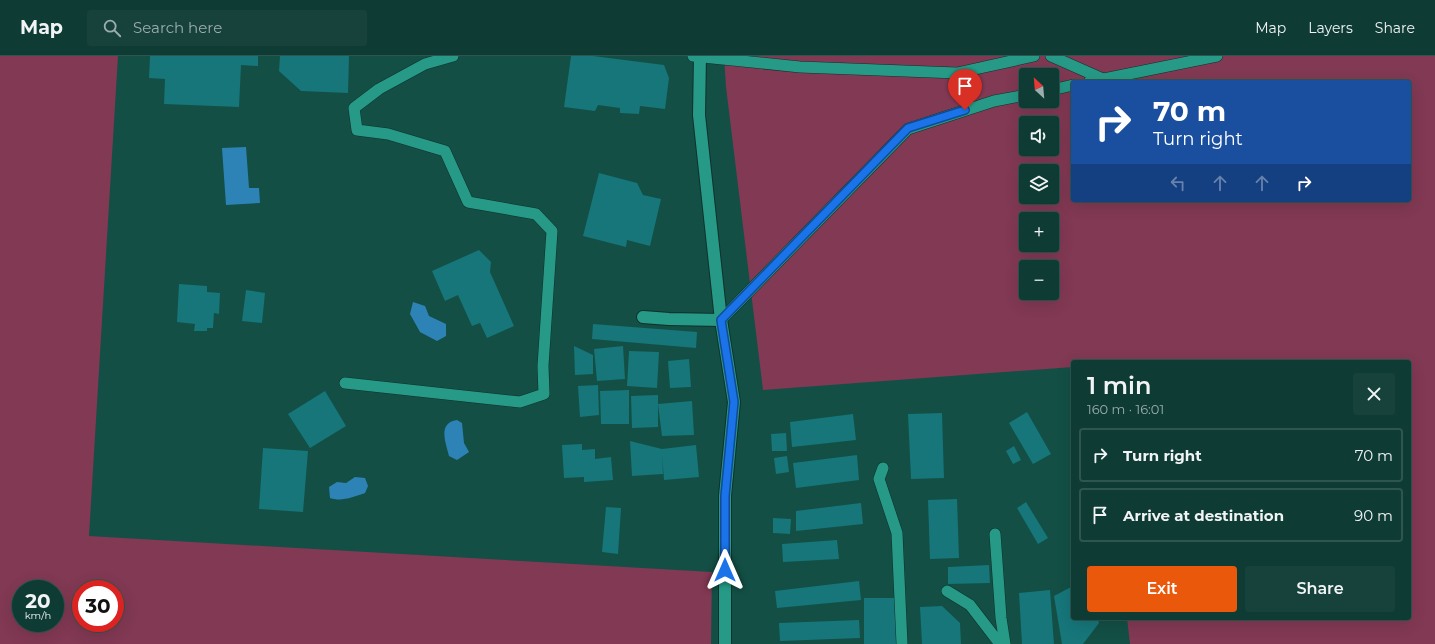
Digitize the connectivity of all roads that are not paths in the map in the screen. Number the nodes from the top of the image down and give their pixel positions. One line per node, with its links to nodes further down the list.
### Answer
1 (453, 56): 13 (lane)
2 (698, 56): 3 (lane); 12 (street)
3 (1034, 56)
4 (1051, 56): 6 (lane)
5 (1217, 56): 6 (lane)
6 (1103, 79): 7 (lane)
7 (1098, 80)
8 (1071, 85): 9 (lane)
9 (1059, 88)
10 (1019, 96): 12 (lane)
11 (643, 317): 12 (street)
12 (721, 320): 17 (street)
13 (345, 383)
14 (883, 468): 18 (lane)
15 (995, 534): 20 (lane)
16 (947, 591): 19 (lane)
17 (725, 644)
18 (902, 644)
19 (1000, 644)
20 (1005, 644)

